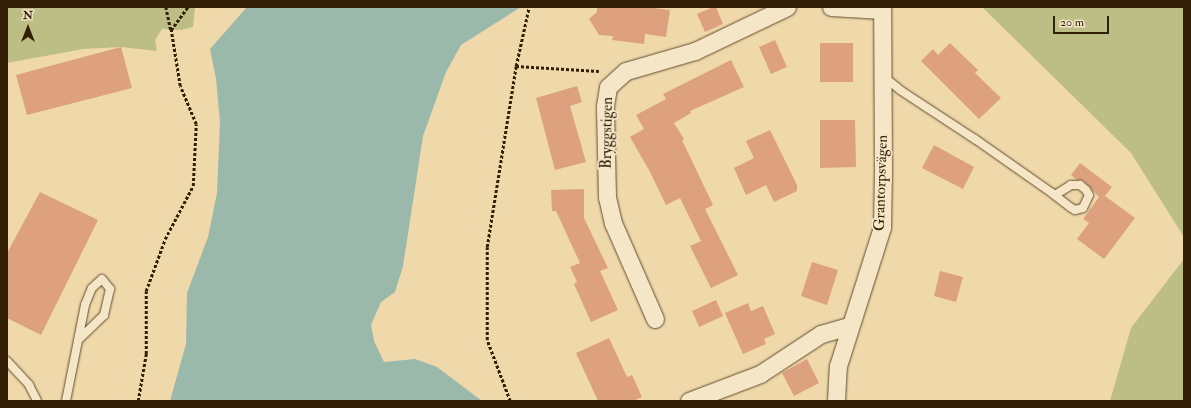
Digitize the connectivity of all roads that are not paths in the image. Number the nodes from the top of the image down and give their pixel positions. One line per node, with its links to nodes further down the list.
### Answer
1 (787, 7): 6 (street, Bryggstigen)
2 (831, 7): 3 (street)
3 (882, 8): 4 (street, Grantorpsvägen)
4 (882, 76): 5 (lane); 7 (street, Grantorpsvägen)
5 (1055, 195)
6 (655, 319)
7 (849, 326): 12 (street); 13 (street, Grantorpsvägen)
8 (80, 339): 8 (lane); 11 (lane)
9 (7, 361): 10 (lane)
10 (37, 401)
11 (66, 401)
12 (689, 401)
13 (836, 401)

